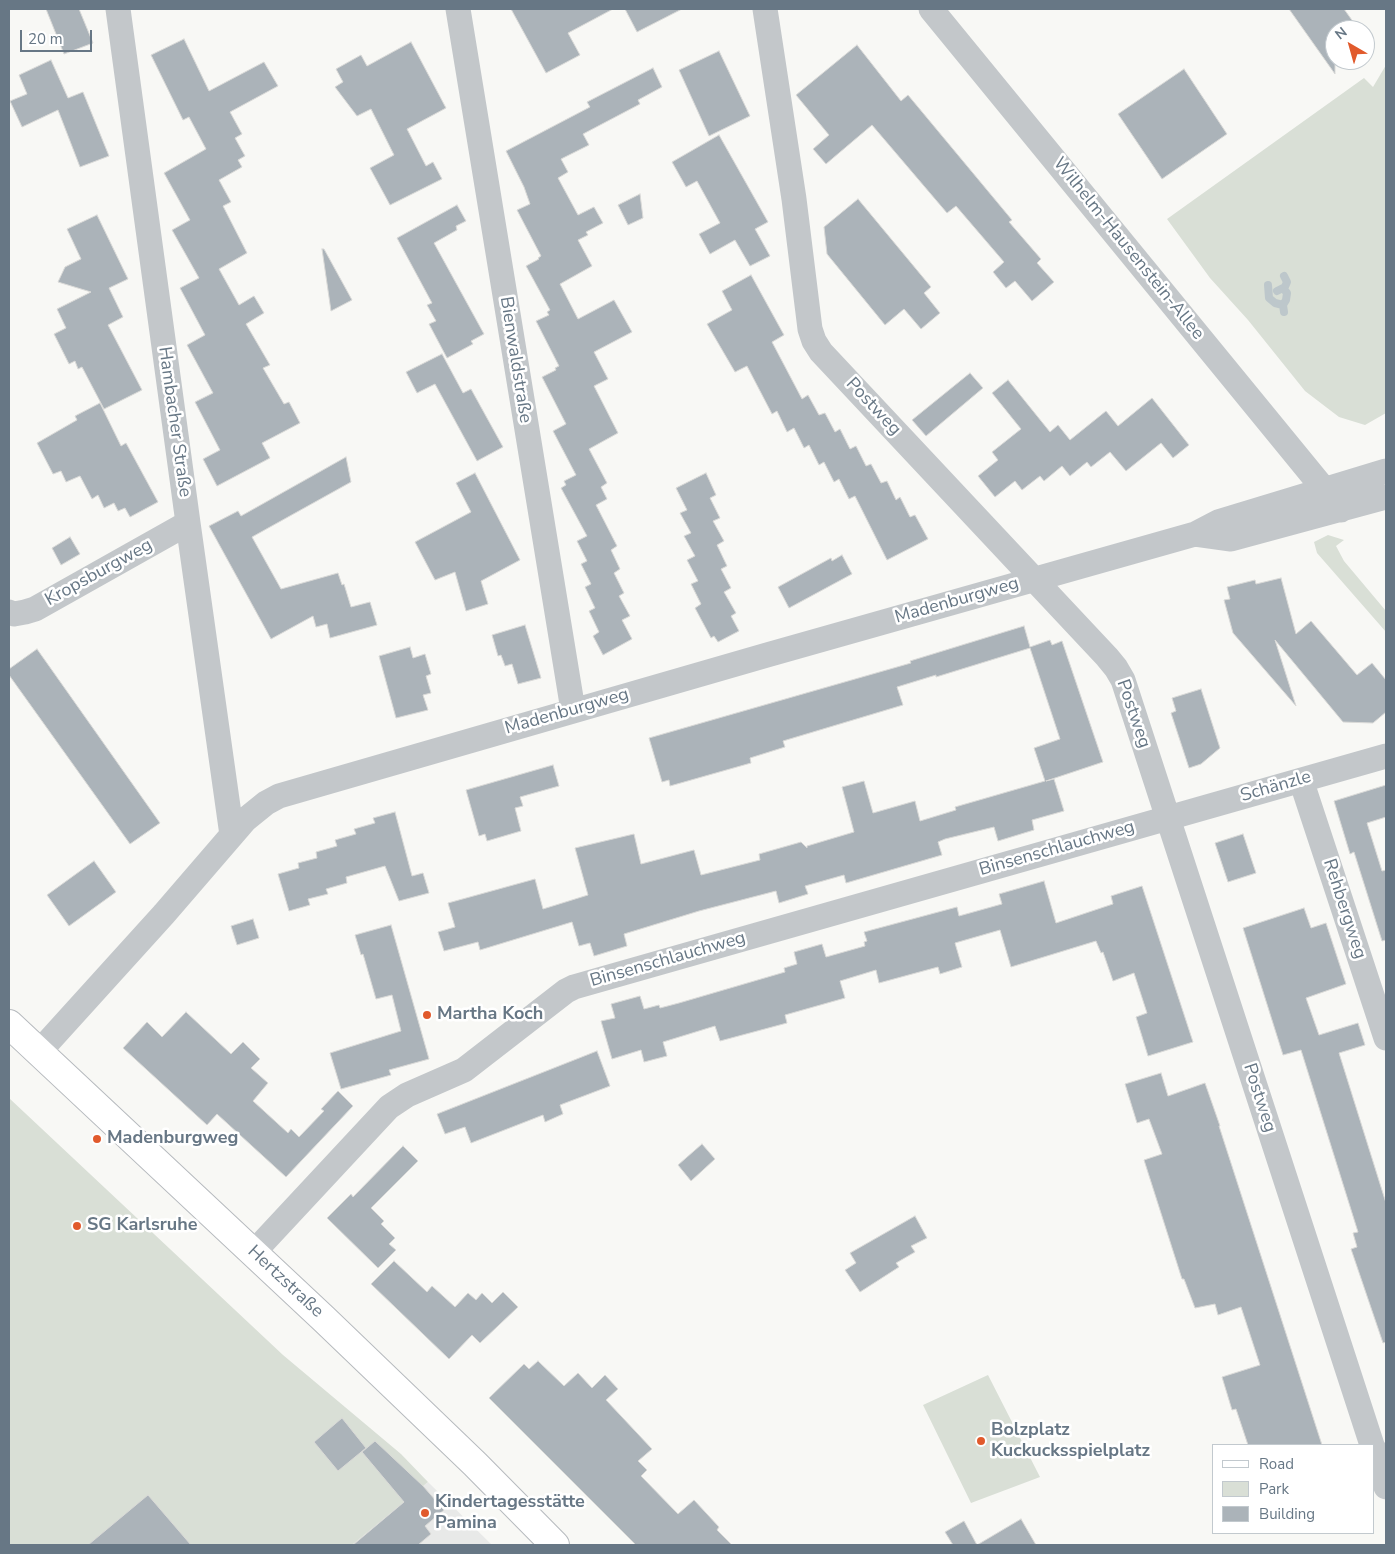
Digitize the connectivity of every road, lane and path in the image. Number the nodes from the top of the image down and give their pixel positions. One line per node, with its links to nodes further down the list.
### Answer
1 (118, 9): 9 (street, Hambacher Straße)
2 (458, 9): 13 (street, Bienwaldstraße)
3 (765, 9): 11 (street, Postweg)
4 (931, 9): 6 (street, Wilhelm-Hausenstein-Allee)
5 (1386, 471): 6 (street, Madenburgweg)
6 (1324, 489): 8 (street, Wilhelm-Hausenstein-Allee); 10 (street, Madenburgweg)
7 (1386, 497): 8 (street, Madenburgweg)
8 (1341, 510): 10 (street, Madenburgweg)
9 (188, 523): 12 (street, Kropsburgweg); 17 (street, Hambacher Straße)
10 (1195, 534): 11 (street, Madenburgweg)
11 (1034, 579): 13 (street, Madenburgweg); 16 (street, Postweg)
12 (9, 612)
13 (573, 710): 17 (street, Madenburgweg)
14 (1386, 756): 15 (street, Schänzle)
15 (1301, 780): 16 (street, Schänzle); 19 (street, Rehbergweg)
16 (1167, 818): 21 (street, Binsenschlauchweg); 22 (street, Postweg)
17 (232, 835): 20 (street, Madenburgweg)
18 (9, 1024): 20 (main road, Hertzstraße)
19 (1386, 1038)
20 (39, 1052): 21 (main road, Hertzstraße)
21 (253, 1253): 25 (main road, Hertzstraße)
22 (1372, 1444)
23 (1375, 1452): 24 (street)
24 (1385, 1482)
25 (555, 1545)

